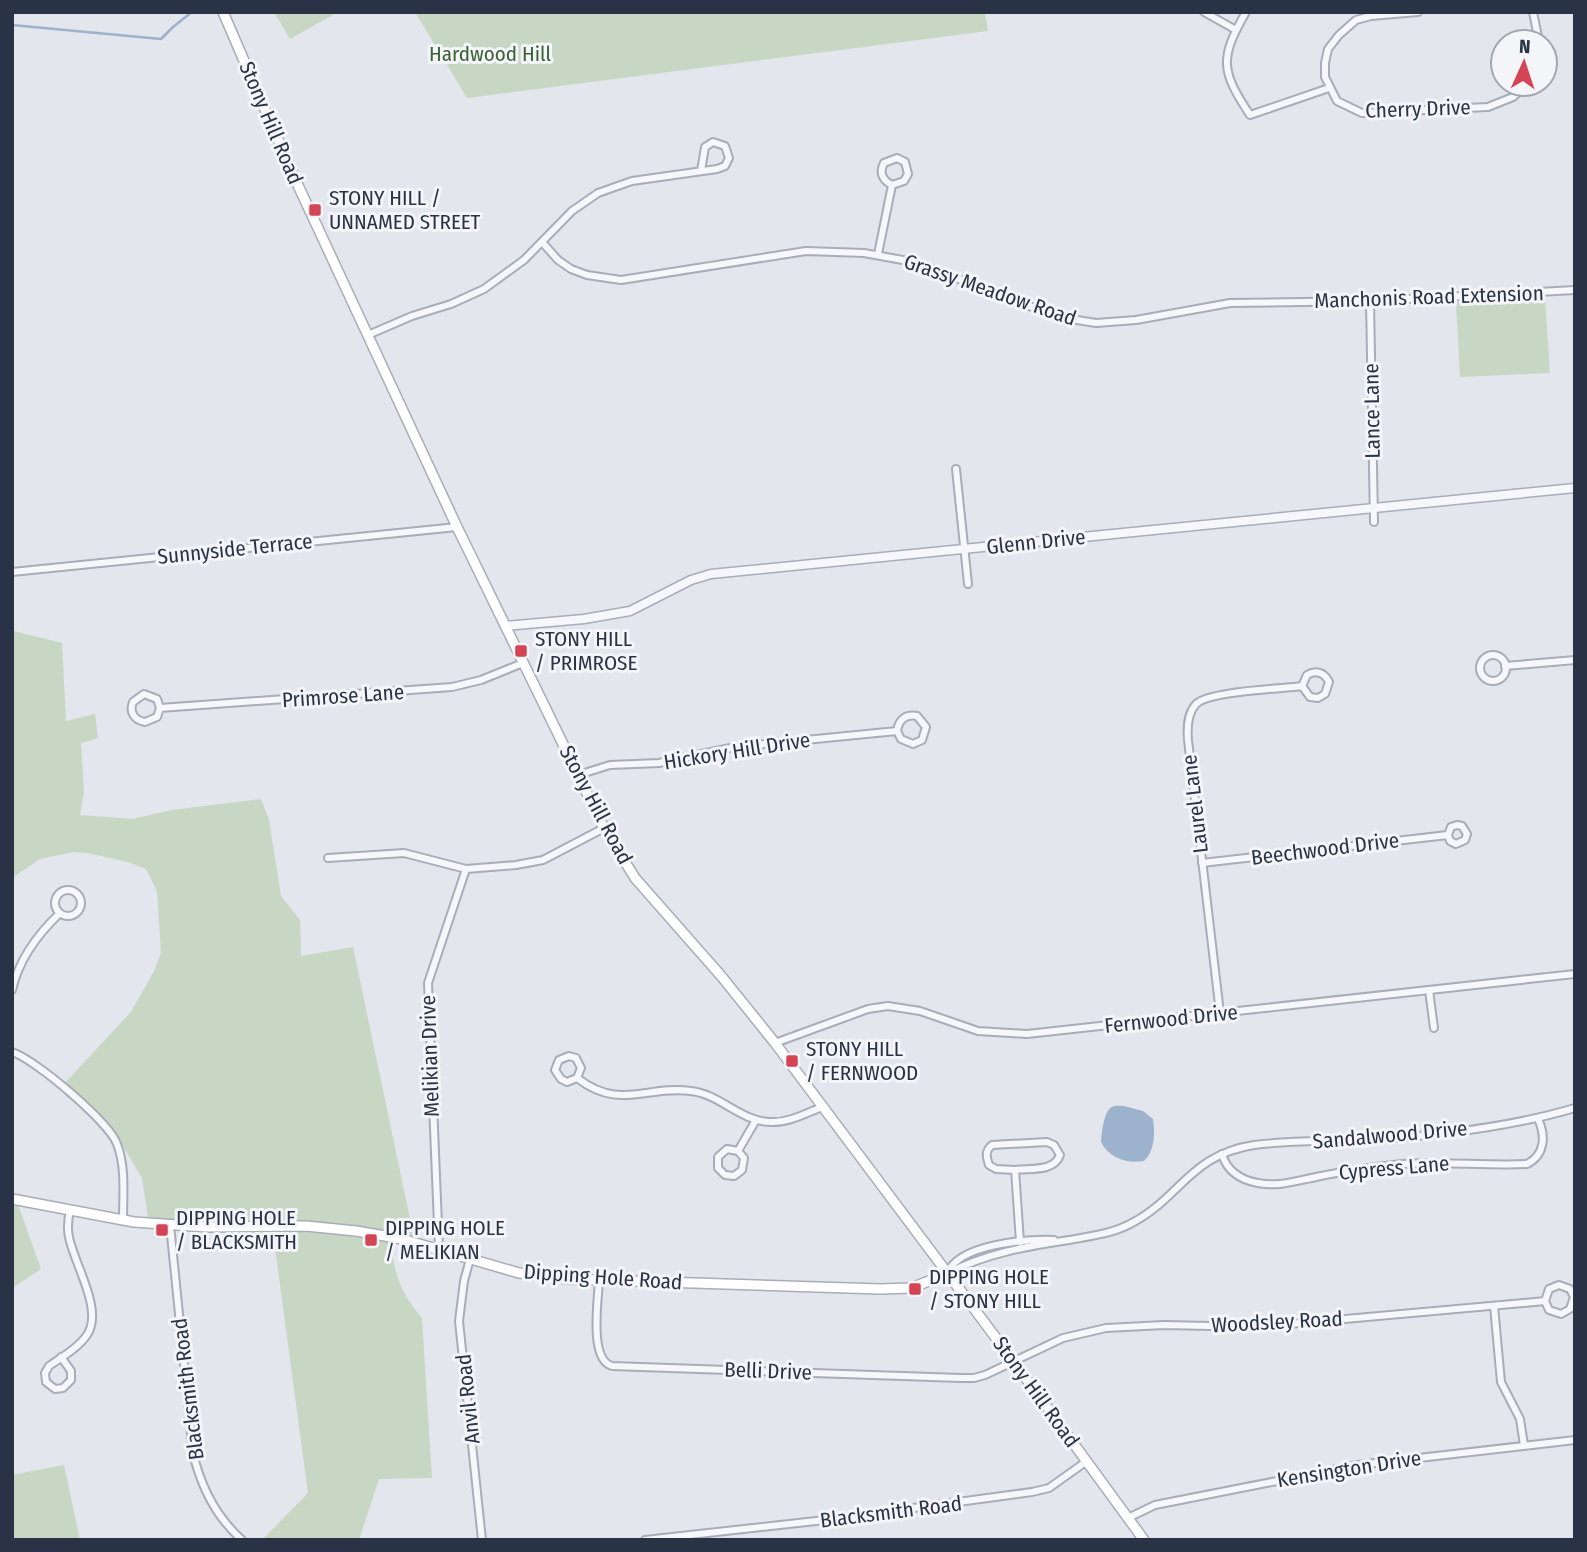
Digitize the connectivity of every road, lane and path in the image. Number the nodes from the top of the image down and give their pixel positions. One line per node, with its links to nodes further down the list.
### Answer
1 (223, 12): 15 (main road, Stony Hill Road)
2 (1204, 12): 5 (street)
3 (1246, 12): 5 (street)
4 (1418, 12): 6 (street)
5 (1236, 30): 6 (street)
6 (1329, 88): 7 (street, Cherry Drive)
7 (1510, 98)
8 (701, 171): 8 (street); 10 (street)
9 (892, 185): 9 (street); 11 (street)
10 (542, 242): 11 (street, Grassy Meadow Road); 15 (street)
11 (878, 254): 14 (street, Grassy Meadow Road)
12 (1575, 290): 13 (street, Manchonis Road Extension)
13 (1370, 301): 14 (street, Manchonis Road Extension); 18 (street, Lance Lane)
14 (1284, 302)
15 (368, 335): 20 (main road, Stony Hill Road)
16 (956, 469): 21 (street)
17 (1575, 488): 18 (street, Glenn Drive)
18 (1374, 509): 19 (street, Lance Lane); 21 (street, Glenn Drive)
19 (1374, 522)
20 (457, 527): 22 (street, Sunnyside Terrace); 24 (main road, Stony Hill Road)
21 (964, 549): 23 (street); 24 (street, Glenn Drive)
22 (12, 572)
23 (968, 584)
24 (505, 626): 26 (main road, Stony Hill Road)
25 (1575, 660): 27 (street)
26 (523, 663): 29 (street, Primrose Lane); 31 (main road, Stony Hill Road)
27 (1505, 666): 27 (street)
28 (1303, 686): 28 (street, Laurel Lane); 35 (street, Laurel Lane)
29 (160, 708): 29 (street, Primrose Lane)
30 (897, 731): 30 (street, Hickory Hill Drive); 31 (street, Hickory Hill Drive)
31 (578, 775): 32 (main road, Stony Hill Road)
32 (604, 828): 36 (street); 43 (main road, Stony Hill Road)
33 (1448, 835): 35 (street, Beechwood Drive)
34 (328, 858): 36 (street)
35 (1202, 863): 41 (street, Laurel Lane)
36 (466, 869): 59 (street, Melikian Drive)
37 (60, 914): 37 (street); 39 (street)
38 (1575, 974): 40 (street, Fernwood Drive)
39 (12, 990)
40 (1429, 990): 41 (street, Fernwood Drive); 42 (street)
41 (1220, 1013): 43 (street, Fernwood Drive)
42 (1434, 1028)
43 (775, 1043): 46 (main road, Stony Hill Road)
44 (12, 1052): 55 (street)
45 (578, 1078): 45 (street); 49 (street)
46 (822, 1107): 49 (street); 61 (main road, Stony Hill Road)
47 (1575, 1108): 48 (street, Sandalwood Drive)
48 (1538, 1119): 51 (street, Sandalwood Drive); 51 (street, Cypress Lane)
49 (756, 1120): 50 (street)
50 (738, 1151): 50 (street)
51 (1222, 1154): 57 (street, Sandalwood Drive)
52 (1015, 1170): 52 (street); 58 (street)
53 (12, 1199): 54 (main road, Dipping Hole Road)
54 (70, 1210): 55 (main road, Dipping Hole Road); 65 (street)
55 (123, 1220): 56 (main road, Dipping Hole Road)
56 (170, 1225): 59 (main road, Dipping Hole Road); 71 (street, Blacksmith Road)
57 (1067, 1240): 58 (street); 61 (street)
58 (1020, 1242): 61 (street)
59 (439, 1249): 60 (main road, Dipping Hole Road)
60 (470, 1259): 62 (main road, Dipping Hole Road); 72 (street, Anvil Road)
61 (947, 1274): 62 (main road, Dipping Hole Road); 66 (main road, Stony Hill Road)
62 (599, 1280): 66 (street, Belli Drive)
63 (1545, 1301): 63 (street, Woodsley Road); 64 (street, Woodsley Road)
64 (1494, 1306): 66 (street, Woodsley Road); 68 (street)
65 (61, 1357): 65 (street)
66 (1014, 1362): 69 (main road, Stony Hill Road)
67 (1575, 1440): 68 (street, Kensington Drive)
68 (1524, 1445): 70 (street, Kensington Drive)
69 (1087, 1461): 70 (main road, Stony Hill Road); 73 (street, Blacksmith Road)
70 (1128, 1518): 74 (main road, Stony Hill Road)
71 (242, 1540)
72 (482, 1540)
73 (645, 1540)
74 (1144, 1540)

